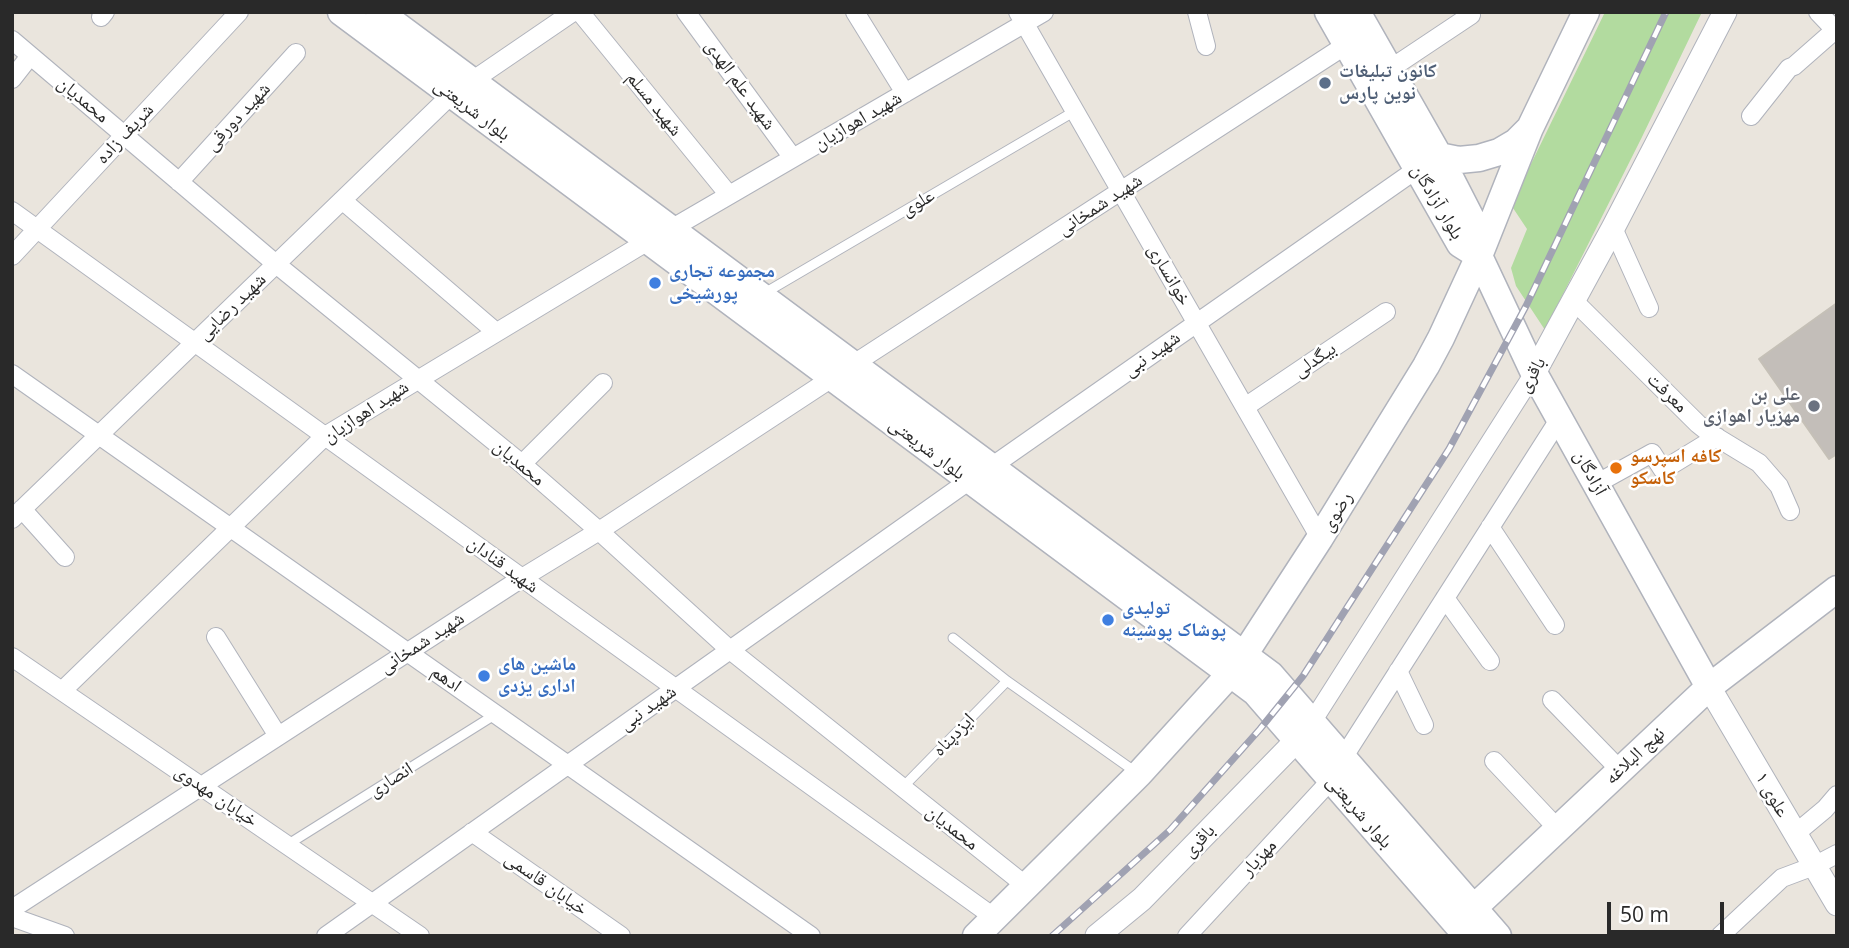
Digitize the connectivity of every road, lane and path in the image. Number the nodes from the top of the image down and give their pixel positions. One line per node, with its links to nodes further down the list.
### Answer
1 (239, 12): 30 (street, شریف زاده)
2 (341, 12): 25 (main road, بلوار شریعتی)
3 (379, 12): 25 (main road, بلوار شریعتی)
4 (573, 12): 25 (street, شهید رضایی)
5 (580, 12): 35 (street, شهید مسلم)
6 (686, 12): 31 (street, شهید علم الهدی)
7 (855, 12): 26 (street)
8 (1044, 12): 16 (street, شهید اهوازیان)
9 (1197, 12): 20 (street)
10 (1328, 12): 19 (main road, بلوار آزادگان)
11 (1357, 12): 23 (main road, بلوار آزادگان)
12 (1586, 12): 29 (main road, رضوی)
13 (1725, 12): 38 (street, باقری)
14 (1818, 12): 17 (street)
15 (1471, 15): 23 (street)
16 (1021, 18): 26 (street, شهید اهوازیان); 27 (street, خوانساری)
17 (1836, 31): 28 (street)
18 (12, 40): 22 (street, محمدیان)
19 (1346, 45): 32 (main road, بلوار آزادگان); 34 (street, شهید شمخانی)
20 (1206, 46)
21 (296, 53): 33 (street, شهید دورقی)
22 (30, 56): 24 (street); 30 (street, محمدیان)
23 (1390, 69): 32 (main road, بلوار آزادگان)
24 (12, 79)
25 (462, 88): 36 (street, شهید رضایی); 40 (main road, بلوار شریعتی); 41 (main road, بلوار شریعتی)
26 (905, 93): 31 (street, شهید اهوازیان)
27 (1075, 111): 34 (street, خوانساری); 45 (lane, علوی)
28 (1751, 116)
29 (1530, 128): 32 (main road); 43 (main road, رضوی)
30 (124, 135): 33 (street, محمدیان); 39 (street, شریف زاده)
31 (793, 159): 35 (street, شهید اهوازیان)
32 (1428, 163): 43 (main road, بلوار آزادگان); 49 (street, شهید نبی)
33 (179, 181): 44 (street, محمدیان)
34 (1121, 191): 49 (street, خوانساری); 52 (street, شهید شمخانی)
35 (729, 195): 40 (street, شهید اهوازیان)
36 (342, 200): 44 (street, شهید رضایی); 50 (street)
37 (12, 211): 39 (street, شهید قنادان)
38 (1613, 228): 46 (street, باقری); 47 (street)
39 (37, 229): 42 (street, شریف زاده); 51 (street, شهید قنادان)
40 (671, 229): 45 (main road, بلوار شریعتی)
41 (648, 241): 50 (street, شهید اهوازیان); 52 (main road, بلوار شریعتی)
42 (12, 256)
43 (1479, 256): 53 (main road, آزادگان); 70 (main road, رضوی)
44 (276, 264): 51 (street, شهید رضایی); 55 (street, محمدیان)
45 (760, 296): 52 (main road, بلوار شریعتی)
46 (1573, 300): 53 (street, باقری); 61 (street, معرفت)
47 (1649, 308)
48 (1386, 312): 57 (street, بیگدلی)
49 (1197, 323): 57 (street, خوانساری); 63 (street, شهید نبی)
50 (496, 332): 55 (street, شهید اهوازیان)
51 (194, 343): 59 (street, شهید رضایی); 60 (street, شهید قنادان)
52 (843, 371): 63 (main road, بلوار شریعتی); 69 (street, شهید شمخانی)
53 (1534, 373): 58 (main road, آزادگان); 91 (street, باقری)
54 (12, 374): 59 (street, ادهم)
55 (418, 379): 60 (street, شهید اهوازیان); 62 (street, محمدیان)
56 (603, 383): 62 (street)
57 (1245, 407): 70 (street, خوانساری)
58 (1560, 418): 64 (main road, آزادگان); 67 (street)
59 (99, 435): 66 (street, شهید رضایی); 68 (street, ادهم)
60 (325, 436): 68 (street, شهید اهوازیان); 72 (street, شهید قنادان)
61 (1717, 437): 64 (street); 65 (street, معرفت)
62 (522, 464): 69 (street, محمدیان)
63 (980, 473): 78 (street, شهید نبی); 82 (main road, بلوار شریعتی)
64 (1596, 484): 85 (main road, آزادگان)
65 (1790, 510)
66 (17, 514): 71 (street)
67 (1490, 527): 74 (street); 75 (street)
68 (230, 528): 79 (street, ادهم); 87 (street, شهید اهوازیان)
69 (600, 531): 72 (street, شهید شمخانی); 78 (street, محمدیان)
70 (1320, 538): 82 (main road, رضوی)
71 (65, 556)
72 (522, 578): 79 (street, شهید شمخانی); 86 (street, شهید قنادان)
73 (1837, 589): 85 (main road, نهج البلاغه)
74 (1445, 598): 81 (street); 83 (street)
75 (1555, 625)
76 (216, 638): 92 (street)
77 (953, 638): 84 (lane)
78 (730, 650): 86 (street, شهید نبی); 99 (street, محمدیان)
79 (408, 653): 89 (street, ادهم); 92 (street, شهید شمخانی)
80 (12, 657): 87 (street, خیابان مهدوی)
81 (1490, 661)
82 (1237, 664): 91 (main road, بلوار شریعتی); 97 (main road, رضوی)
83 (1398, 671): 90 (street); 95 (street)
84 (1007, 681): 97 (lane); 99 (lane, ایزدپناه)
85 (1709, 687): 96 (main road, نهج البلاغه); 103 (street, علوی ۱)
86 (676, 688): 94 (street, شهید نبی); 113 (street, شهید قنادان)
87 (62, 691): 98 (street, خیابان مهدوی)
88 (1552, 700): 96 (street)
89 (496, 714): 94 (street, ادهم); 104 (lane, انصاری)
90 (1424, 725)
91 (1304, 731): 95 (main road, بلوار شریعتی); 119 (street, باقری)
92 (278, 736): 98 (street, شهید شمخانی)
93 (1494, 761): 101 (street)
94 (567, 765): 102 (street, شهید نبی); 118 (street, ادهم)
95 (1337, 769): 112 (main road, بلوار شریعتی); 120 (street, مهزیار)
96 (1620, 770): 101 (main road, نهج البلاغه)
97 (1139, 774): 107 (main road, رضوی)
98 (201, 786): 104 (street, خیابان مهدوی); 110 (street, شهید شمخانی)
99 (902, 789): 107 (street, محمدیان)
100 (1837, 795): 103 (street)
101 (1558, 829): 112 (main road, نهج البلاغه)
102 (472, 832): 108 (street, شهید نبی); 117 (street, خیابان قاسمی)
103 (1795, 834): 106 (street, علوی ۱)
104 (287, 845): 108 (street, خیابان مهدوی)
105 (1837, 854): 106 (street)
106 (1814, 866): 109 (street, علوی ۱); 122 (street)
107 (1026, 885): 113 (main road, رضوی)
108 (372, 903): 115 (street, شهید نبی); 116 (street, خیابان مهدوی)
109 (1837, 904)
110 (12, 909)
111 (12, 917): 114 (street)
112 (1461, 926): 121 (main road, بلوار شریعتی)
113 (985, 927)
114 (65, 936)
115 (326, 936)
116 (420, 936)
117 (621, 936)
118 (811, 936)
119 (1097, 936)
120 (1187, 936)
121 (1498, 936)
122 (1720, 936)

